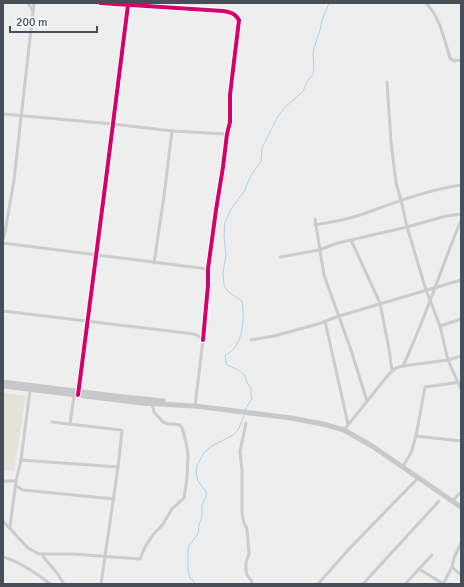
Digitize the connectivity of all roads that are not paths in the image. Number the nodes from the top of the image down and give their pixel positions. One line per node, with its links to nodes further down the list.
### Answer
1 (28, 3): 6 (street)
2 (34, 3): 6 (street)
3 (100, 3): 5 (street)
4 (426, 3): 7 (street)
5 (128, 5): 11 (street); 13 (street)
6 (33, 11): 10 (street)
7 (461, 60)
8 (386, 82): 15 (street)
9 (3, 114): 10 (street)
10 (22, 116): 11 (street); 21 (street)
11 (113, 124): 12 (street); 25 (street)
12 (172, 131): 13 (street); 27 (street)
13 (227, 134): 28 (street)
14 (461, 186): 15 (street)
15 (401, 200): 19 (street); 20 (street)
16 (461, 214): 20 (street)
17 (314, 219): 19 (street)
18 (461, 220): 30 (street)
19 (315, 225): 24 (street)
20 (407, 227): 22 (street); 31 (street)
21 (3, 239)
22 (351, 240): 24 (street); 33 (street)
23 (3, 243): 25 (street)
24 (319, 250): 26 (street); 35 (street)
25 (97, 254): 27 (street); 37 (street)
26 (280, 257)
27 (154, 262): 28 (street)
28 (208, 269): 40 (street)
29 (461, 280): 30 (street)
30 (435, 287): 31 (street); 32 (street)
31 (426, 290): 32 (street); 33 (street)
32 (430, 300): 39 (street); 44 (street)
33 (380, 303): 35 (street); 45 (street)
34 (3, 311): 37 (street)
35 (339, 316): 38 (street); 52 (street)
36 (461, 319): 39 (street)
37 (88, 321): 40 (street); 51 (street)
38 (325, 321): 41 (street); 59 (street)
39 (440, 326): 43 (street)
40 (203, 340): 55 (street)
41 (251, 340)
42 (461, 356): 43 (street)
43 (448, 360): 44 (street); 47 (street)
44 (403, 366): 45 (street)
45 (392, 371): 52 (street)
46 (3, 382): 51 (main road)
47 (459, 382): 49 (street); 61 (street)
48 (3, 386): 50 (main road)
49 (461, 389)
50 (30, 390): 51 (main road); 63 (street)
51 (76, 393): 53 (main road); 54 (main road); 57 (street)
52 (367, 401): 59 (street)
53 (152, 404): 54 (main road); 80 (street)
54 (177, 404): 55 (main road)
55 (195, 406): 60 (main road)
56 (52, 422): 57 (street)
57 (70, 424): 65 (street)
58 (246, 424): 88 (street)
59 (348, 424): 60 (street)
60 (344, 430): 64 (main road)
61 (416, 436): 62 (street); 64 (street)
62 (461, 441)
63 (21, 460): 65 (street); 68 (street)
64 (403, 466): 66 (main road)
65 (118, 467): 71 (street)
66 (419, 477): 73 (main road); 89 (street)
67 (3, 481): 68 (street)
68 (16, 481): 69 (street)
69 (16, 486): 71 (street); 76 (street)
70 (461, 492): 73 (street)
71 (114, 499): 80 (street)
72 (439, 501): 90 (street)
73 (452, 501): 74 (main road)
74 (461, 507)
75 (3, 520): 76 (street)
76 (10, 528): 78 (street)
77 (461, 543): 82 (street)
78 (42, 554): 80 (street); 86 (street)
79 (432, 555): 83 (street)
80 (106, 556): 87 (street)
81 (3, 557): 85 (street)
82 (452, 567): 83 (street); 84 (street)
83 (419, 570): 91 (street)
84 (461, 574)
85 (51, 584)
86 (64, 584)
87 (101, 584)
88 (252, 584)
89 (318, 584)
90 (363, 584)
91 (405, 584)

